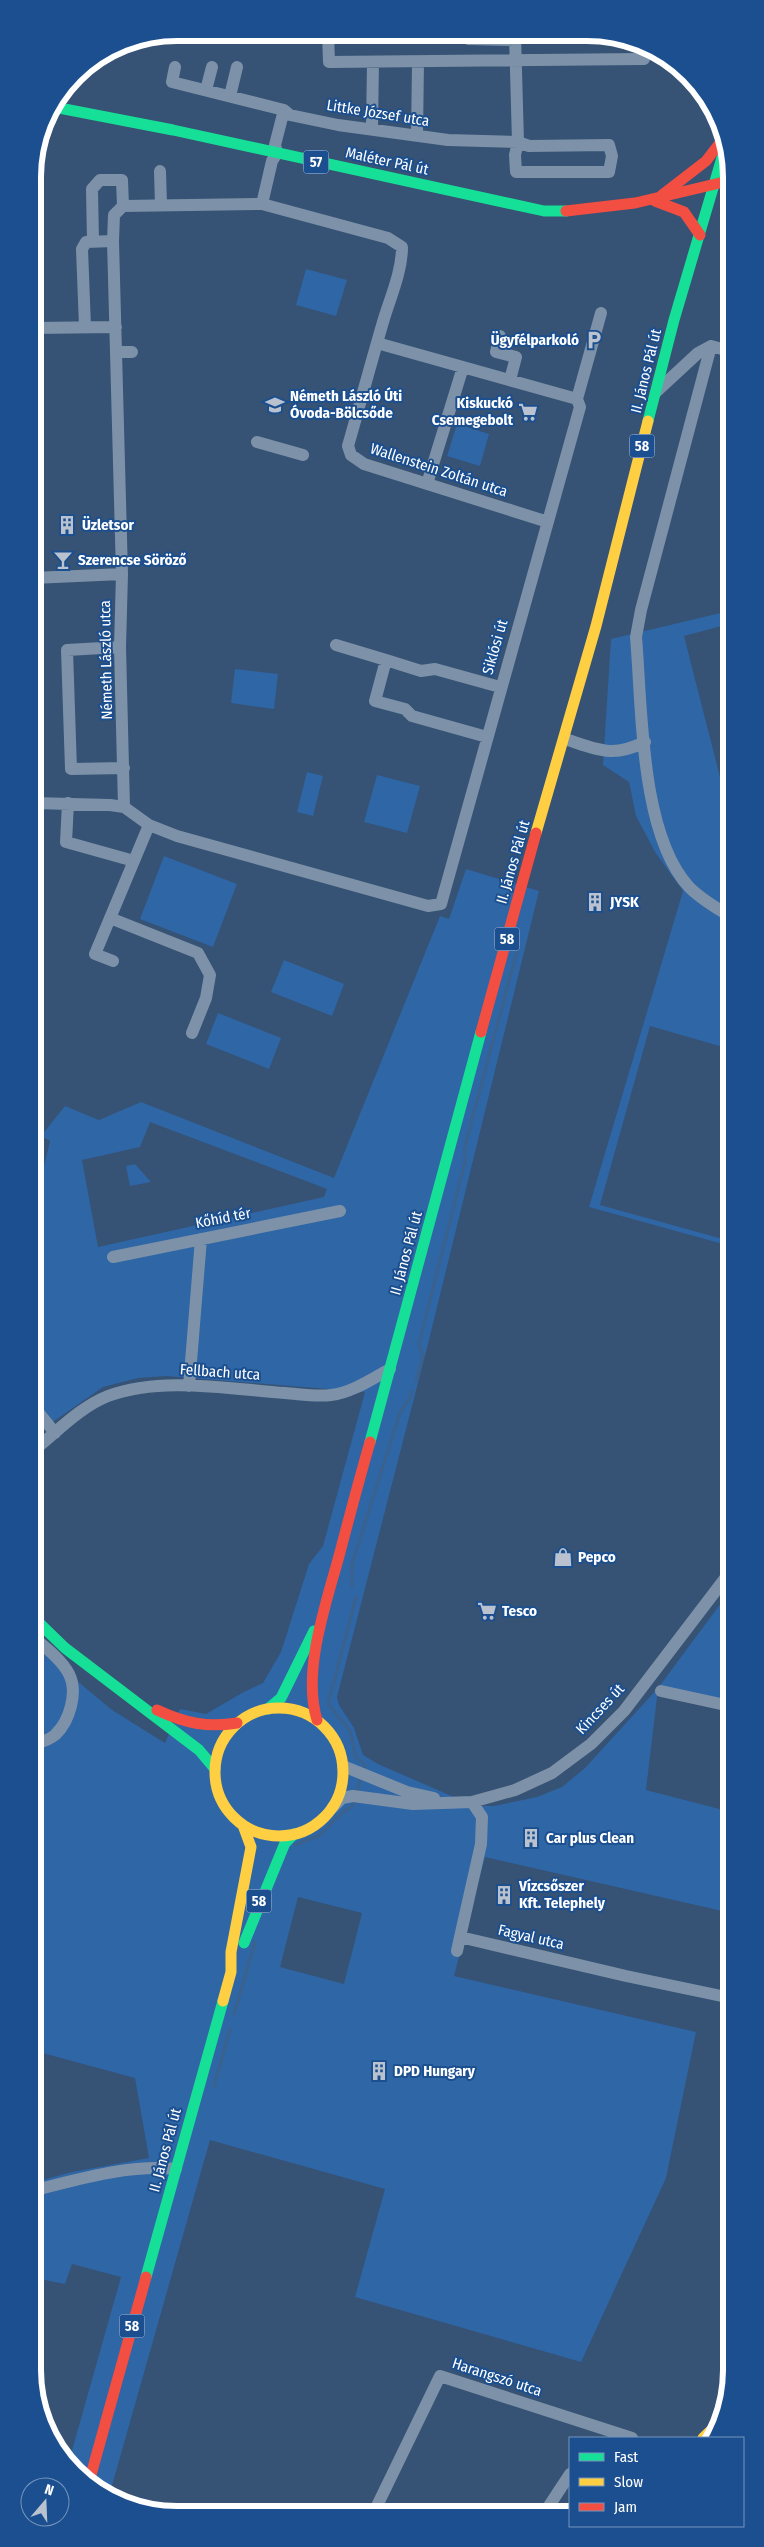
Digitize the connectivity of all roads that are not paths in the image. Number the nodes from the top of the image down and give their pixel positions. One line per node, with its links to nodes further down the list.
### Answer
1 (515, 41): 4 (street)
2 (328, 42): 5 (street)
3 (644, 59): 4 (street)
4 (516, 61): 6 (street); 16 (street)
5 (373, 62): 6 (street); 14 (street)
6 (418, 62): 15 (street)
7 (176, 67): 10 (street, Littke József utca)
8 (237, 67): 11 (street)
9 (212, 68): 10 (street)
10 (206, 90): 11 (street, Littke József utca)
11 (230, 96): 13 (street, Littke József utca)
12 (60, 108): 18 (main road, Maléter Pál út / 57)
13 (284, 110): 14 (street, Littke József utca); 18 (street)
14 (372, 130): 15 (street, Littke József utca)
15 (418, 136): 16 (street, Littke József utca)
16 (518, 142): 16 (street, Littke József utca)
17 (719, 145): 23 (main road)
18 (277, 153): 23 (main road, Maléter Pál út / 57); 24 (street)
19 (722, 159): 22 (main road, 58)
20 (160, 172): 25 (street)
21 (723, 183): 22 (main road, 57)
22 (715, 185): 23 (main road, Maléter Pál út / 57); 27 (main road, 58)
23 (655, 200): 27 (main road)
24 (262, 204): 25 (street); 35 (street, Wallenstein Zoltán utca)
25 (161, 205): 26 (street)
26 (123, 206): 28 (street, Németh László utca); 29 (street)
27 (700, 235): 42 (main road, II. János Pál út / 58)
28 (113, 241): 29 (street); 32 (street, Németh László utca)
29 (93, 242): 31 (street)
30 (601, 313): 43 (street, Siklósi út)
31 (85, 327): 32 (street); 33 (street)
32 (116, 327): 38 (street, Németh László utca)
33 (42, 328)
34 (500, 336): 41 (street)
35 (377, 343): 40 (street); 46 (street, Wallenstein Zoltán utca)
36 (711, 346): 37 (street); 42 (street); 56 (street)
37 (723, 349)
38 (116, 352): 39 (street); 48 (street, Németh László utca)
39 (132, 352)
40 (463, 367): 41 (street); 46 (street)
41 (510, 380): 43 (street)
42 (657, 391): 55 (main road, II. János Pál út / 58)
43 (575, 398): 47 (street, Siklósi út)
44 (256, 442): 45 (street)
45 (304, 455)
46 (427, 484): 47 (street, Wallenstein Zoltán utca)
47 (548, 522): 53 (street, Siklósi út)
48 (122, 574): 49 (street); 51 (street, Németh László utca)
49 (42, 578)
50 (336, 645): 52 (street)
51 (120, 647): 57 (street, Németh László utca); 57 (street)
52 (386, 660): 53 (street); 54 (street)
53 (500, 687): 54 (street, Siklósi út)
54 (487, 737): 61 (street, Siklósi út)
55 (565, 739): 56 (street); 70 (main road, II. János Pál út / 58)
56 (645, 742): 63 (street)
57 (124, 768): 60 (street, Németh László utca)
58 (42, 803): 59 (street)
59 (68, 803): 60 (street); 62 (street)
60 (124, 807): 61 (street)
61 (149, 825): 62 (street)
62 (134, 861): 64 (street)
63 (723, 912)
64 (110, 918): 65 (street); 66 (street)
65 (113, 961)
66 (192, 1033)
67 (340, 1211): 68 (street, Kőhíd tér)
68 (201, 1239): 69 (street, Kőhíd tér); 71 (street)
69 (113, 1257)
70 (390, 1369): 71 (street, Fellbach utca); 76 (main road, II. János Pál út / 58)
71 (189, 1386): 73 (street, Fellbach utca)
72 (41, 1416): 73 (street)
73 (55, 1433): 74 (street, Fellbach utca)
74 (41, 1444)
75 (722, 1582): 89 (street, Kincses út)
76 (323, 1614): 82 (main road, 58); 83 (main road, 58)
77 (41, 1625): 80 (main road)
78 (41, 1645): 85 (street)
79 (661, 1691): 81 (street)
80 (136, 1702): 84 (main road); 87 (main road)
81 (722, 1704)
82 (268, 1708): 83 (main road, 58); 84 (main road, 58)
83 (317, 1720): 86 (main road, 58)
84 (237, 1723): 87 (main road, 58)
85 (41, 1741)
86 (343, 1766): 88 (street); 90 (main road, 58)
87 (215, 1769): 91 (main road, 58)
88 (446, 1801): 89 (street, Kincses út); 90 (street)
89 (472, 1802): 93 (street)
90 (333, 1806): 92 (main road, 58)
91 (243, 1824): 92 (main road, 58); 95 (main road, II. János Pál út / 58)
92 (294, 1834): 95 (main road, 58)
93 (460, 1937): 94 (street); 96 (street, Fagyal utca)
94 (457, 1951)
95 (231, 1972): 97 (main road, II. János Pál út / 58)
96 (722, 1996)
97 (176, 2169): 98 (street); 101 (main road, II. János Pál út / 58)
98 (41, 2189)
99 (597, 2433): 100 (street, Harangszó utca); 103 (street, Harangszó utca)
100 (625, 2437)
101 (91, 2475)
102 (569, 2476): 104 (street)
103 (377, 2506)
104 (549, 2506)

